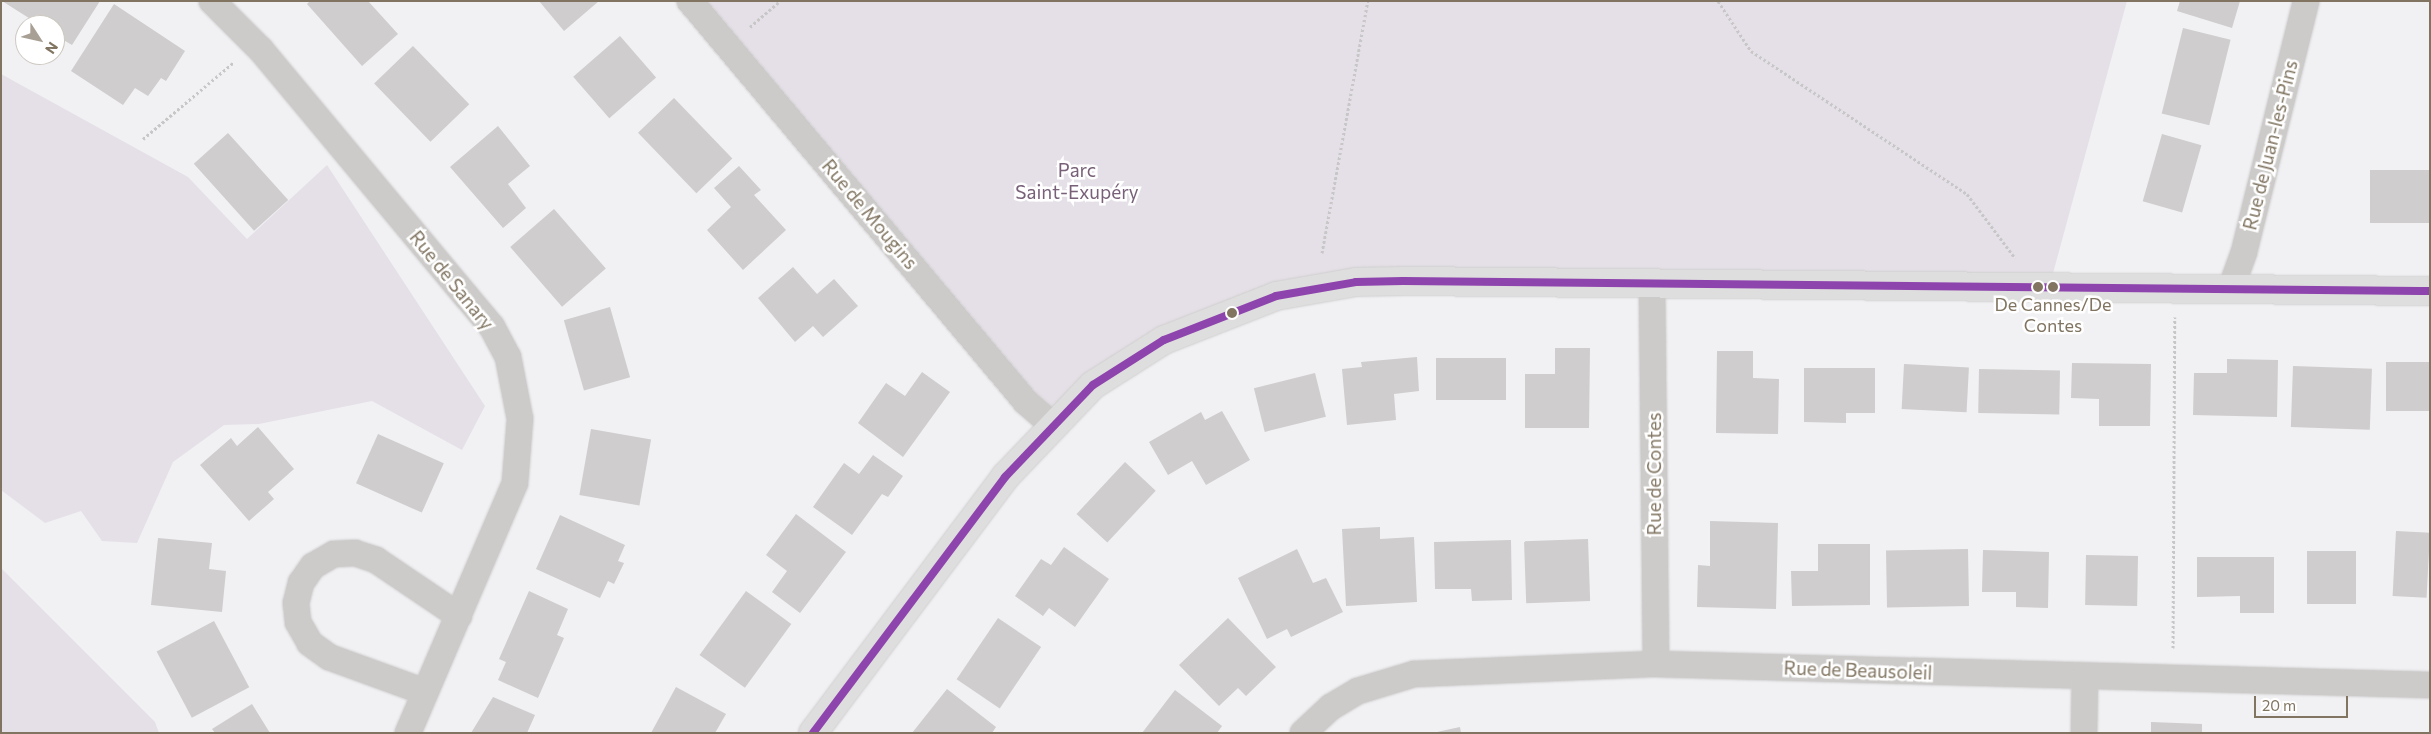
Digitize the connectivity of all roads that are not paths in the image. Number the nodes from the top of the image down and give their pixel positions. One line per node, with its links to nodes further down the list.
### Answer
1 (212, 1): 8 (street, Rue de Sanary)
2 (690, 1): 7 (street, Rue de Mougins)
3 (2306, 1): 5 (street, Rue de Juan-les-Pins)
4 (1652, 283): 5 (street); 7 (street); 9 (street, Rue de Contes)
5 (2231, 288): 6 (street)
6 (2430, 291)
7 (1052, 425): 14 (street)
8 (459, 616): 12 (street, Rue de Sanary); 12 (street)
9 (1656, 664): 10 (street, Rue de Beausoleil); 15 (street, Rue de Beausoleil)
10 (2085, 677): 11 (street, Rue de Beausoleil); 16 (street)
11 (2430, 685)
12 (425, 692): 13 (street, Rue de Sanary)
13 (408, 733)
14 (813, 733)
15 (1303, 733)
16 (2084, 733)

